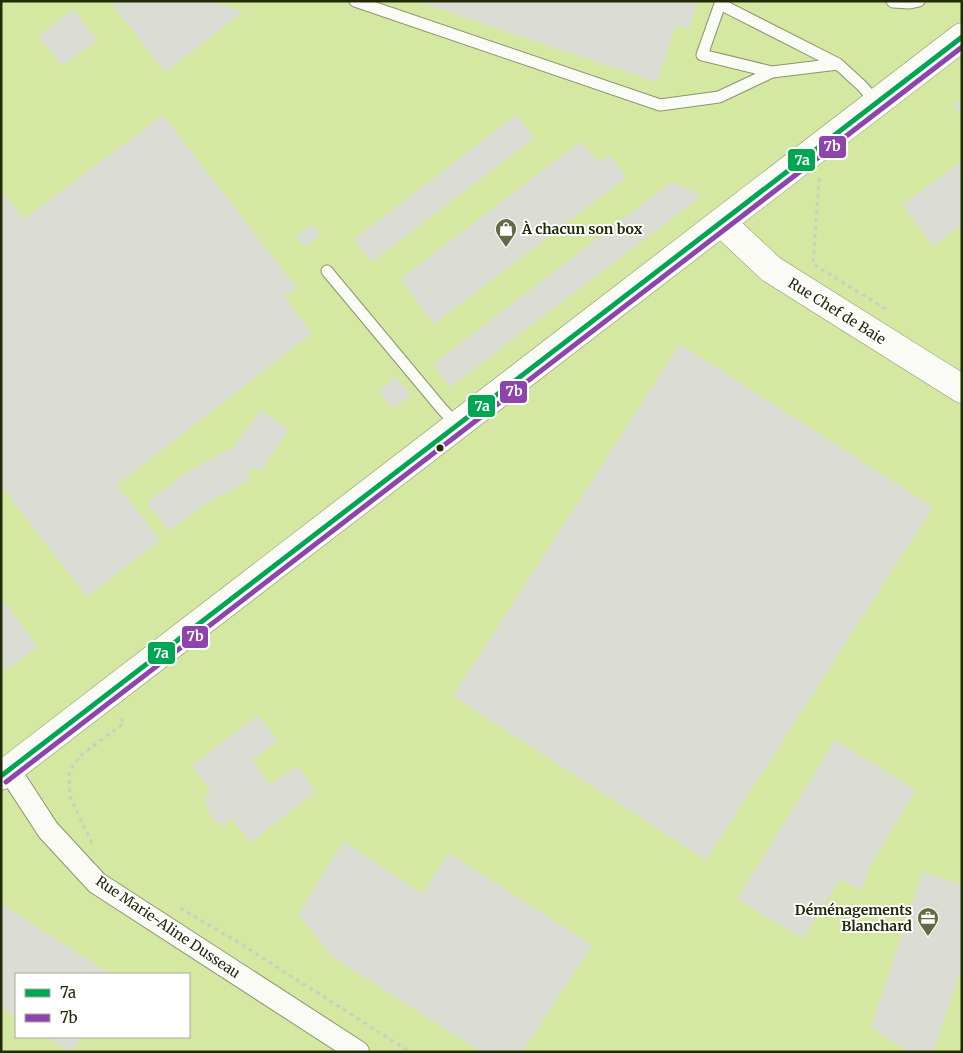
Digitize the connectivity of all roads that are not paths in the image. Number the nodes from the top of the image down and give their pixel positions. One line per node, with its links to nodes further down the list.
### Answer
1 (355, 1): 7 (lane)
2 (892, 1): 3 (lane)
3 (918, 1)
4 (718, 3): 6 (lane); 7 (lane)
5 (962, 37): 8 (street)
6 (838, 64): 7 (lane); 8 (lane)
7 (772, 72)
8 (876, 102): 9 (street)
9 (721, 222): 11 (street, Rue Chef de Baie); 12 (street)
10 (327, 271): 12 (lane)
11 (962, 389)
12 (457, 425): 13 (street)
13 (5, 773): 14 (street, Rue Marie-Aline Dusseau)
14 (358, 1052)

